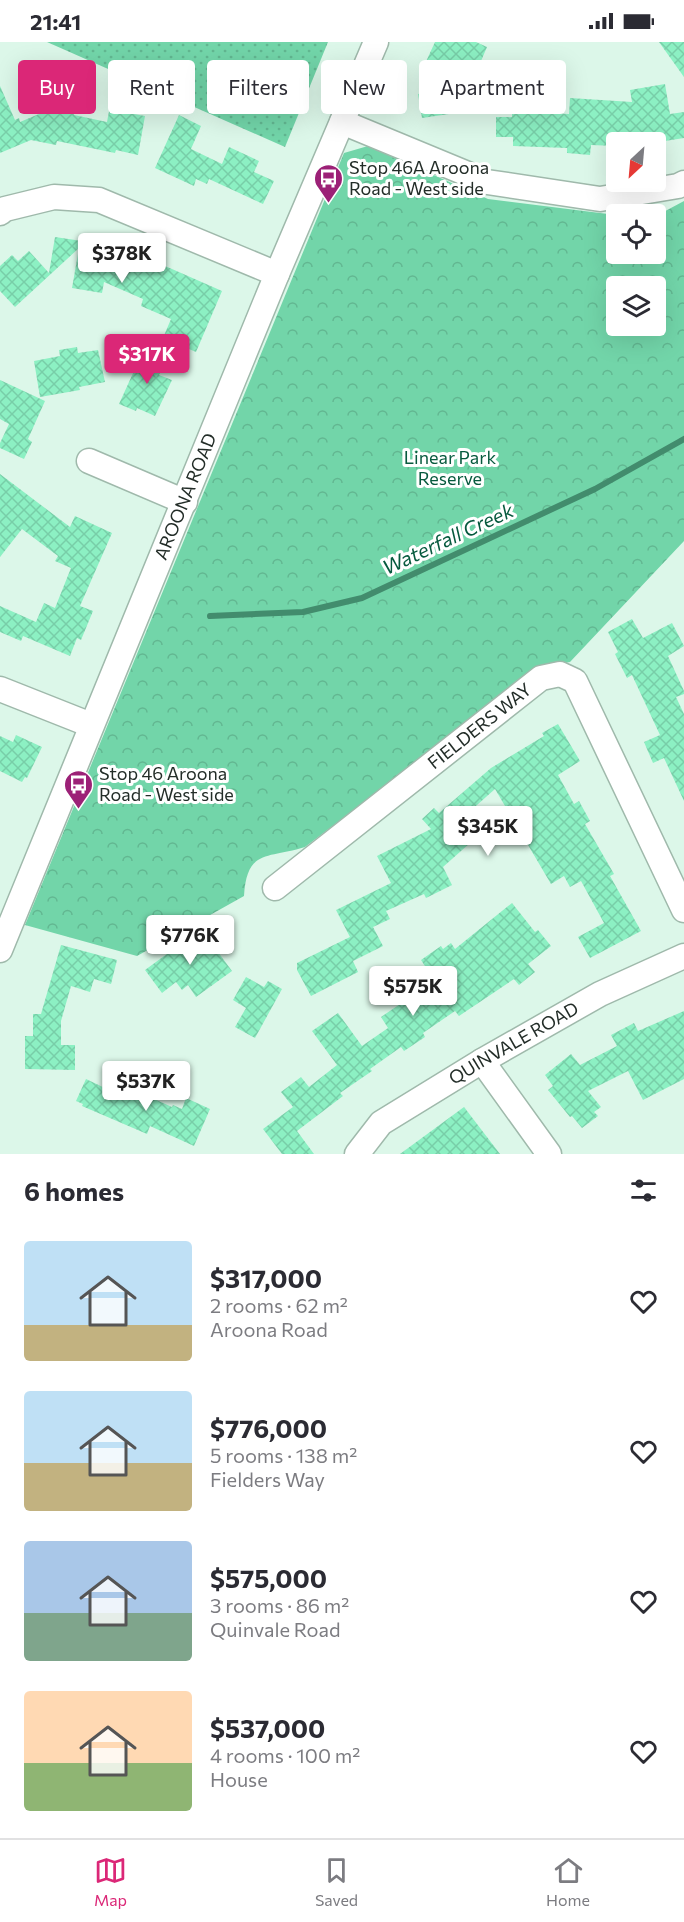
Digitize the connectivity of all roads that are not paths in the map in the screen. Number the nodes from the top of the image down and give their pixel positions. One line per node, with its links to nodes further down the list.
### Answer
1 (376, 42): 2 (street, AROONA ROAD)
2 (342, 122): 3 (street); 5 (street, AROONA ROAD)
3 (684, 183)
4 (0, 213): 5 (street)
5 (277, 274): 7 (street, AROONA ROAD)
6 (88, 460): 7 (street)
7 (185, 502): 9 (street, AROONA ROAD)
8 (0, 689): 9 (street)
9 (91, 725): 12 (street, AROONA ROAD)
10 (275, 888): 11 (street, FIELDERS WAY)
11 (684, 910)
12 (0, 950)
13 (684, 956): 14 (street, QUINVALE ROAD)
14 (482, 1061): 15 (street, QUINVALE ROAD); 16 (street)
15 (357, 1154)
16 (549, 1154)

